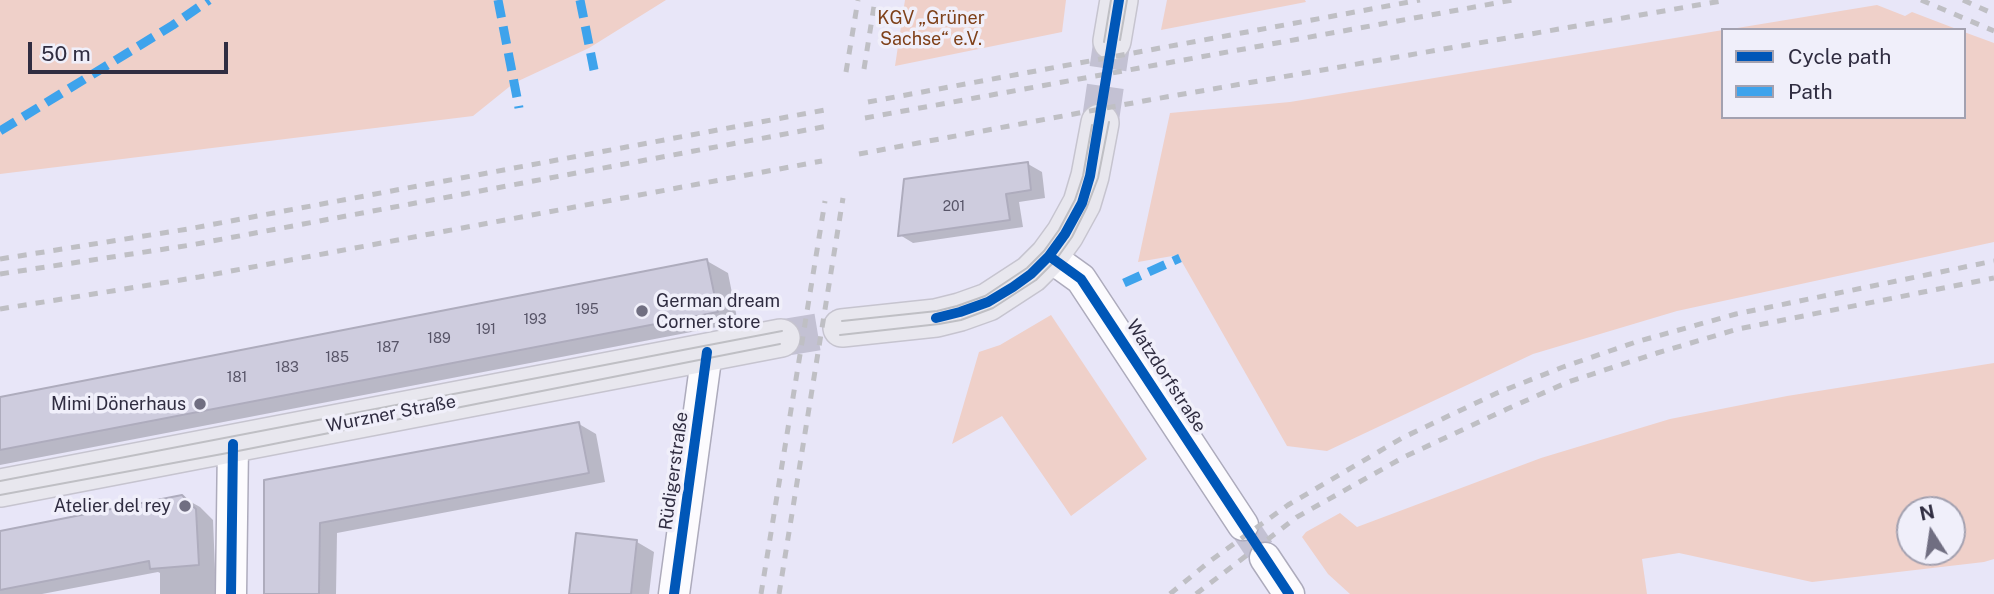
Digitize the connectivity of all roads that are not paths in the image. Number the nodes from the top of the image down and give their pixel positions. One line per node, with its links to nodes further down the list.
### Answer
1 (1119, 0): 2 (main road)
2 (1112, 41)
3 (1100, 123): 4 (main road)
4 (1049, 256): 5 (main road); 10 (street, Watzdorfstraße)
5 (842, 328)
6 (781, 338): 7 (main road, Wurzner Straße)
7 (707, 352): 8 (main road, Wurzner Straße); 13 (street, Rüdigerstraße)
8 (233, 444): 9 (main road, Wurzner Straße); 12 (street)
9 (0, 488)
10 (1243, 525)
11 (1265, 558): 14 (street)
12 (231, 594)
13 (674, 594)
14 (1289, 594)

